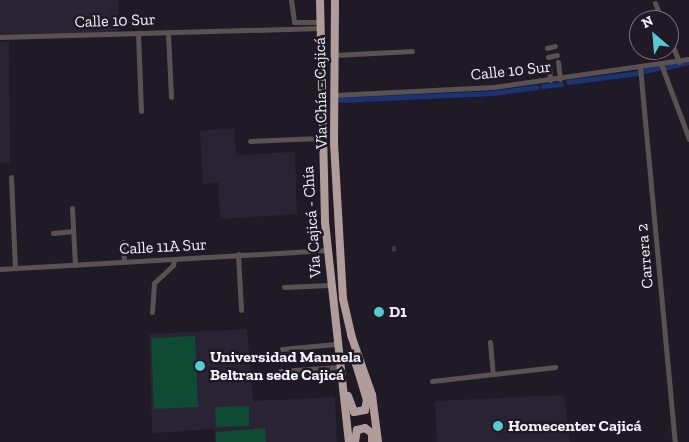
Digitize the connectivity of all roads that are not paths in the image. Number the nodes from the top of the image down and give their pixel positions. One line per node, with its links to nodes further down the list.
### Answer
1 (291, 0): 6 (street)
2 (320, 0): 6 (highway, Vía Cajicá - Chía)
3 (655, 3): 5 (street)
4 (334, 4): 13 (highway, Vía Chía - Cajicá)
5 (658, 10)
6 (321, 25): 8 (street, Calle 10 Sur); 25 (highway, Vía Cajicá - Chía)
7 (138, 33): 8 (street, Calle 10 Sur); 9 (street, Calle 10 Sur); 24 (street)
8 (168, 33): 23 (street)
9 (0, 37)
10 (555, 46): 11 (street)
11 (547, 48)
12 (412, 51): 13 (street)
13 (334, 55): 22 (highway, Vía Chía - Cajicá)
14 (557, 55): 15 (street)
15 (548, 57)
16 (689, 59): 17 (street, Calle 10 Sur)
17 (679, 62): 18 (street, Calle 10 Sur)
18 (661, 64): 19 (street, Calle 10 Sur); 26 (street)
19 (640, 67): 20 (street, Calle 10 Sur); 57 (street, Carrera 2)
20 (560, 79): 21 (street, Calle 10 Sur); 21 (street)
21 (550, 80): 22 (street, Calle 10 Sur)
22 (334, 95): 47 (highway, Vía Chía - Cajicá)
23 (171, 97)
24 (141, 111)
25 (321, 138): 27 (street); 33 (highway, Vía Cajicá - Chía)
26 (689, 139)
27 (250, 141)
28 (11, 177): 38 (street)
29 (72, 208): 30 (street)
30 (73, 231): 31 (street); 37 (street)
31 (53, 233)
32 (123, 242): 36 (street)
33 (327, 250): 34 (street, Calle 11A Sur); 40 (highway, Vía Cajicá - Chía)
34 (238, 254): 35 (street, Calle 11A Sur); 42 (street)
35 (174, 259): 36 (street, Calle 11A Sur); 43 (street)
36 (124, 262): 37 (street, Calle 11A Sur)
37 (75, 265): 38 (street, Calle 11A Sur)
38 (15, 268): 39 (street, Calle 11A Sur)
39 (0, 269)
40 (330, 285): 41 (street); 45 (highway, Vía Cajicá - Chía)
41 (284, 287)
42 (242, 310)
43 (152, 312)
44 (490, 342): 51 (street)
45 (336, 344): 46 (street); 49 (highway, Vía Cajicá - Chía)
46 (282, 349)
47 (358, 353): 49 (highway); 56 (highway, Vía Chía - Cajicá)
48 (555, 367): 51 (street)
49 (339, 370): 50 (street); 53 (highway, Vía Cajicá - Chía)
50 (280, 371)
51 (493, 374): 52 (street)
52 (432, 381)
53 (350, 442)
54 (355, 442): 55 (highway)
55 (372, 442)
56 (378, 442)
57 (675, 442)

